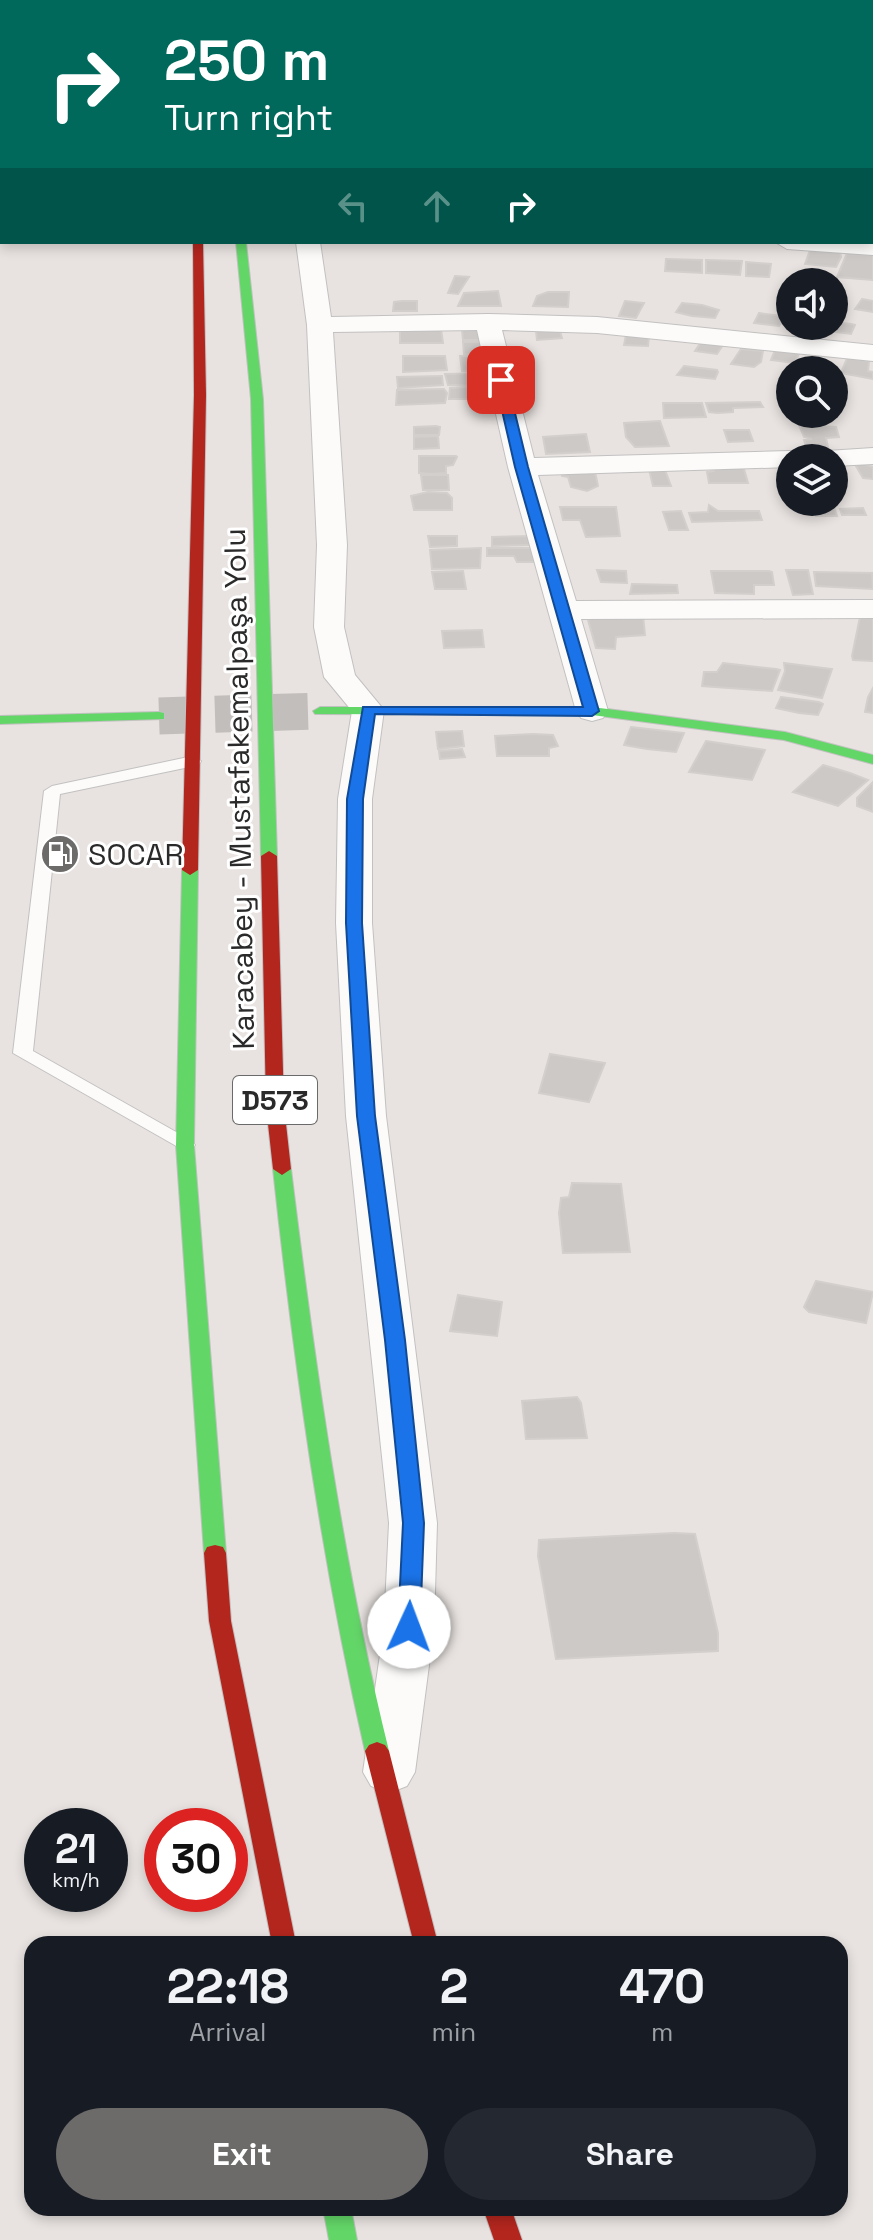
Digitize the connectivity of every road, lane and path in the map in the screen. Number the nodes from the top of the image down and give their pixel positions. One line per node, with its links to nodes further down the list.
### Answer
1 (198, 244): 21 (main road, Karacabey - Mustafakemalpaşa Yolu)
2 (241, 244): 23 (main road, Karacabey - Mustafakemalpaşa Yolu / D573)
3 (308, 244): 7 (street)
4 (816, 244): 5 (street)
5 (873, 248)
6 (488, 322): 7 (street); 8 (street); 12 (street)
7 (320, 325): 15 (street)
8 (872, 351)
9 (873, 456): 10 (street)
10 (848, 457)
11 (776, 459): 12 (street)
12 (522, 467): 14 (street)
13 (873, 609): 14 (street)
14 (562, 610): 17 (street)
15 (368, 710): 16 (main road); 17 (main road); 23 (street)
16 (320, 711)
17 (592, 711): 20 (main road)
18 (159, 716): 19 (main road)
19 (0, 720)
20 (873, 760)
21 (193, 761): 22 (main road, Karacabey - Mustafakemalpaşa Yolu); 22 (lane)
22 (185, 1145): 24 (main road, Karacabey - Mustafakemalpaşa Yolu)
23 (386, 1788): 25 (main road, Karacabey - Mustafakemalpaşa Yolu / D573)
24 (282, 1936)
25 (424, 1936)
26 (338, 2216): 28 (main road)
27 (500, 2216): 29 (main road)
28 (343, 2240)
29 (508, 2240)

